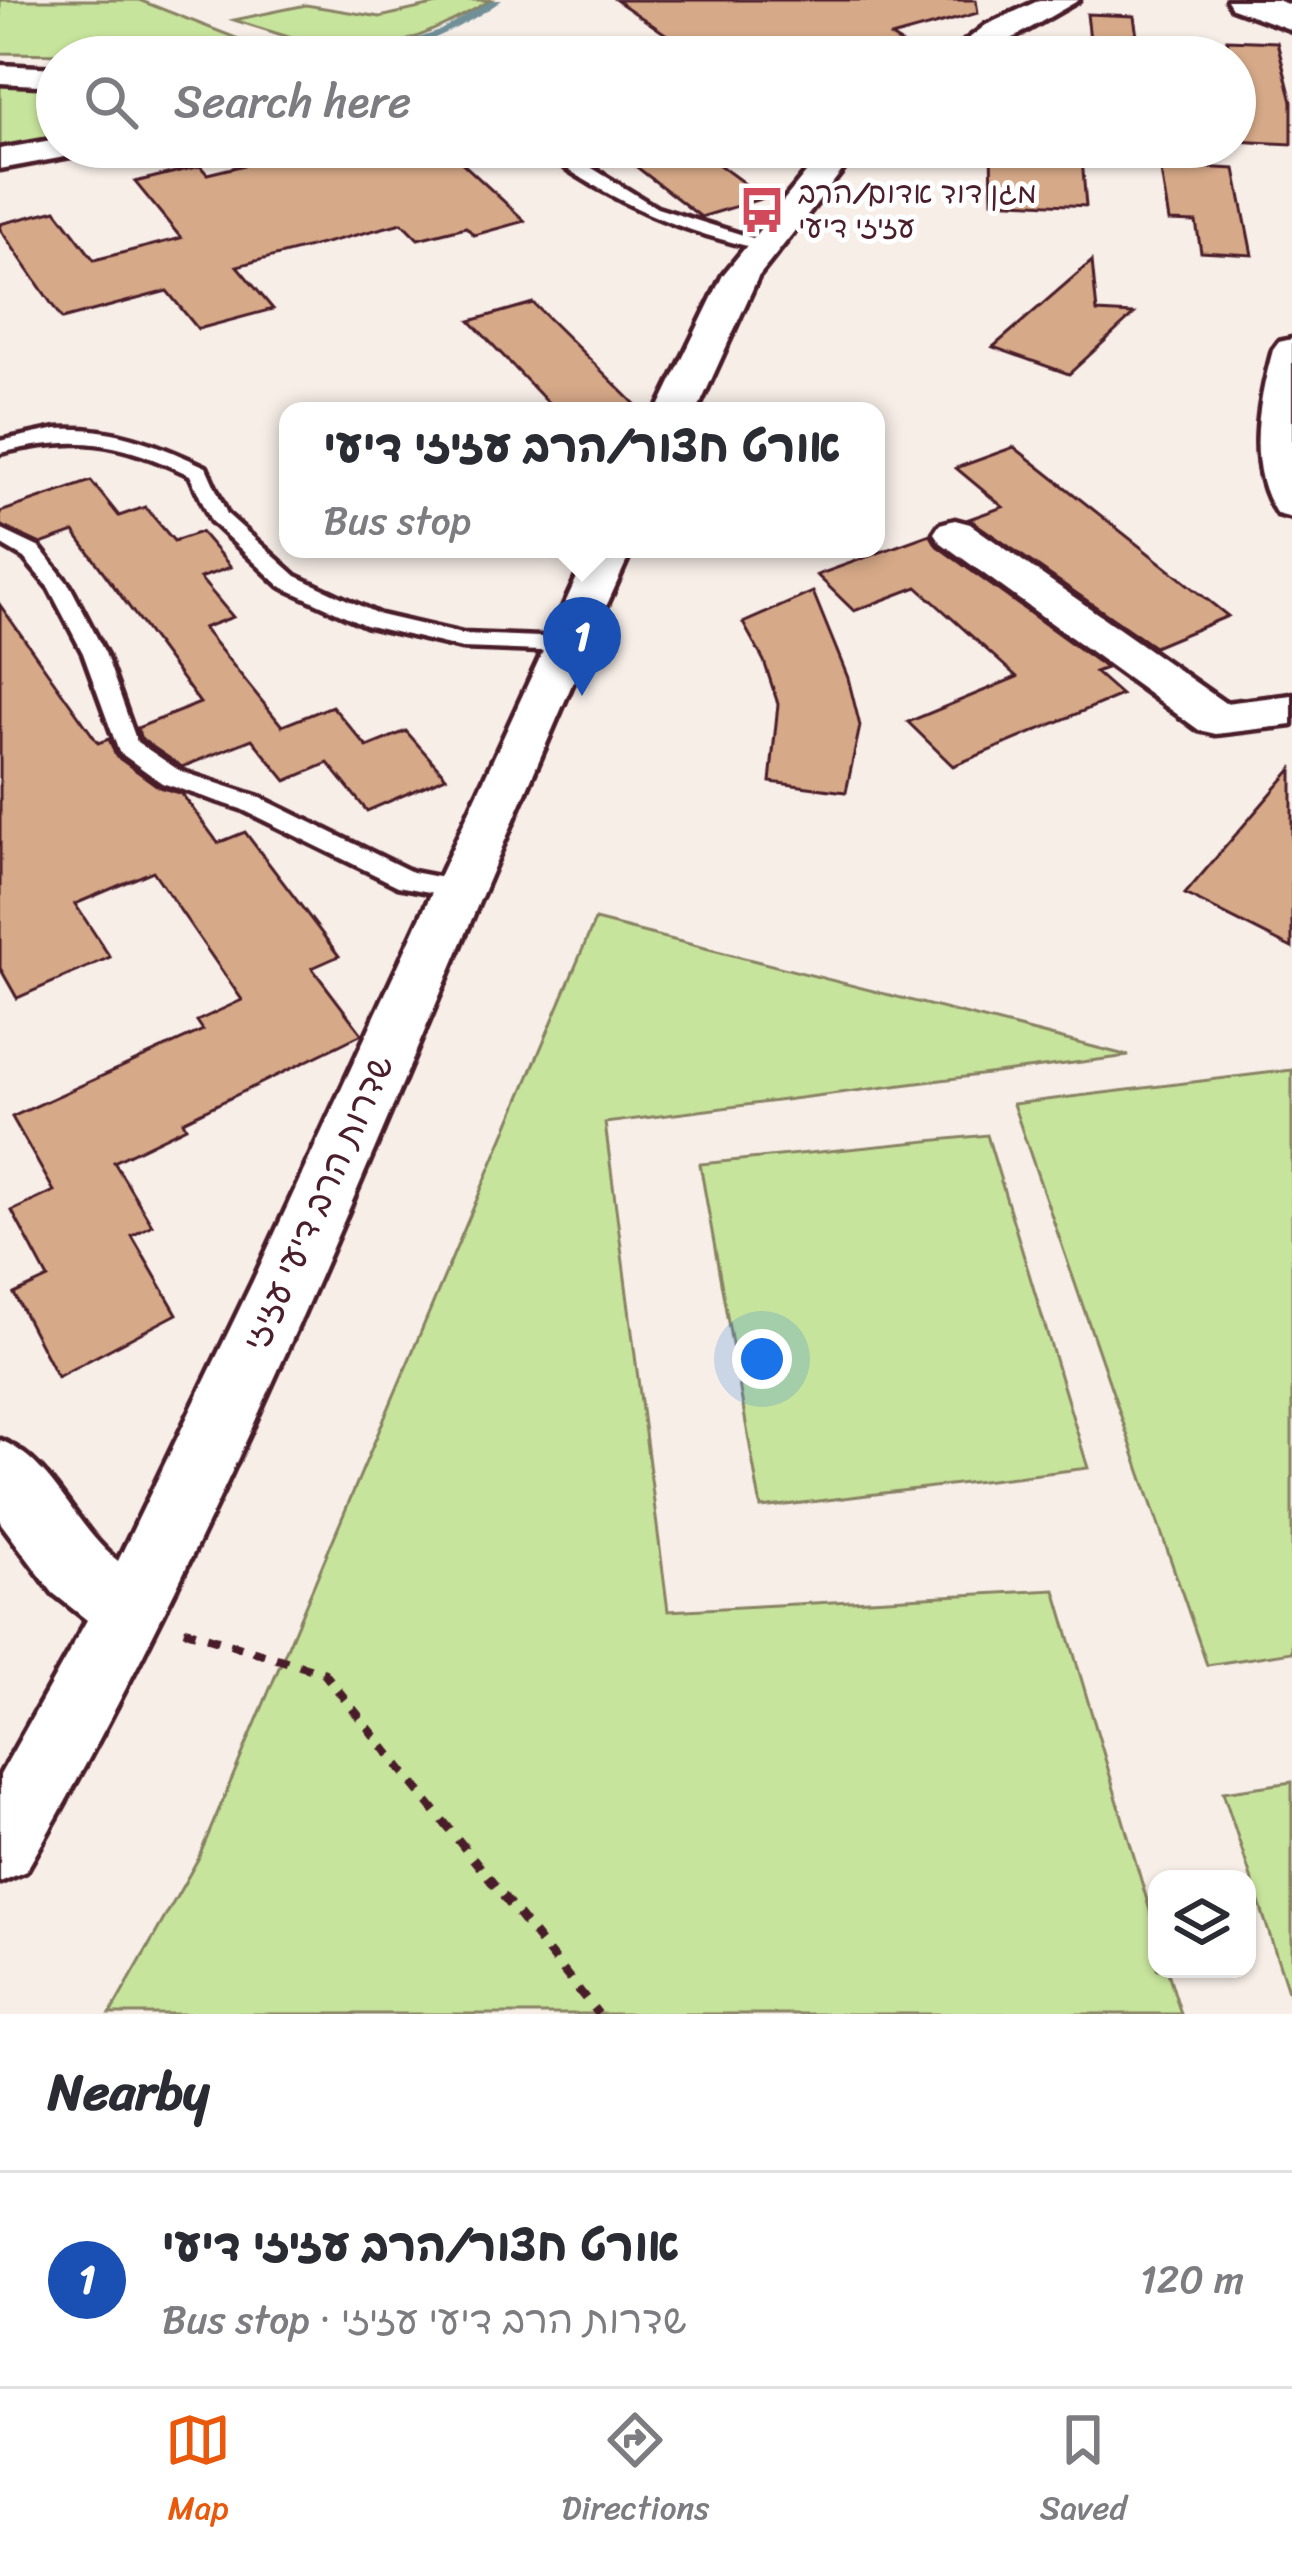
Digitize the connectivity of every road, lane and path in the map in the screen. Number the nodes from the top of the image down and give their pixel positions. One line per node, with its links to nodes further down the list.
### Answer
1 (1064, 0): 4 (street)
2 (1245, 0): 3 (street)
3 (1292, 19)
4 (990, 36)
5 (0, 74): 6 (street)
6 (36, 76)
7 (36, 153): 8 (street)
8 (0, 159)
9 (578, 168): 11 (lane)
10 (827, 168): 11 (street)
11 (766, 244): 13 (street)
12 (1292, 350): 15 (street)
13 (680, 402)
14 (0, 447): 19 (lane)
15 (1292, 505)
16 (955, 533): 20 (street)
17 (0, 535): 21 (lane)
18 (607, 558): 19 (street, שדרות הרב דיעי עזיזי)
19 (566, 645): 21 (street, שדרות הרב דיעי עזיזי)
20 (1292, 710)
21 (455, 888): 23 (street, שדרות הרב דיעי עזיזי)
22 (0, 1471): 23 (street)
23 (130, 1613): 24 (street, שדרות הרב דיעי עזיזי); 25 (path)
24 (0, 1845)
25 (598, 2014)

